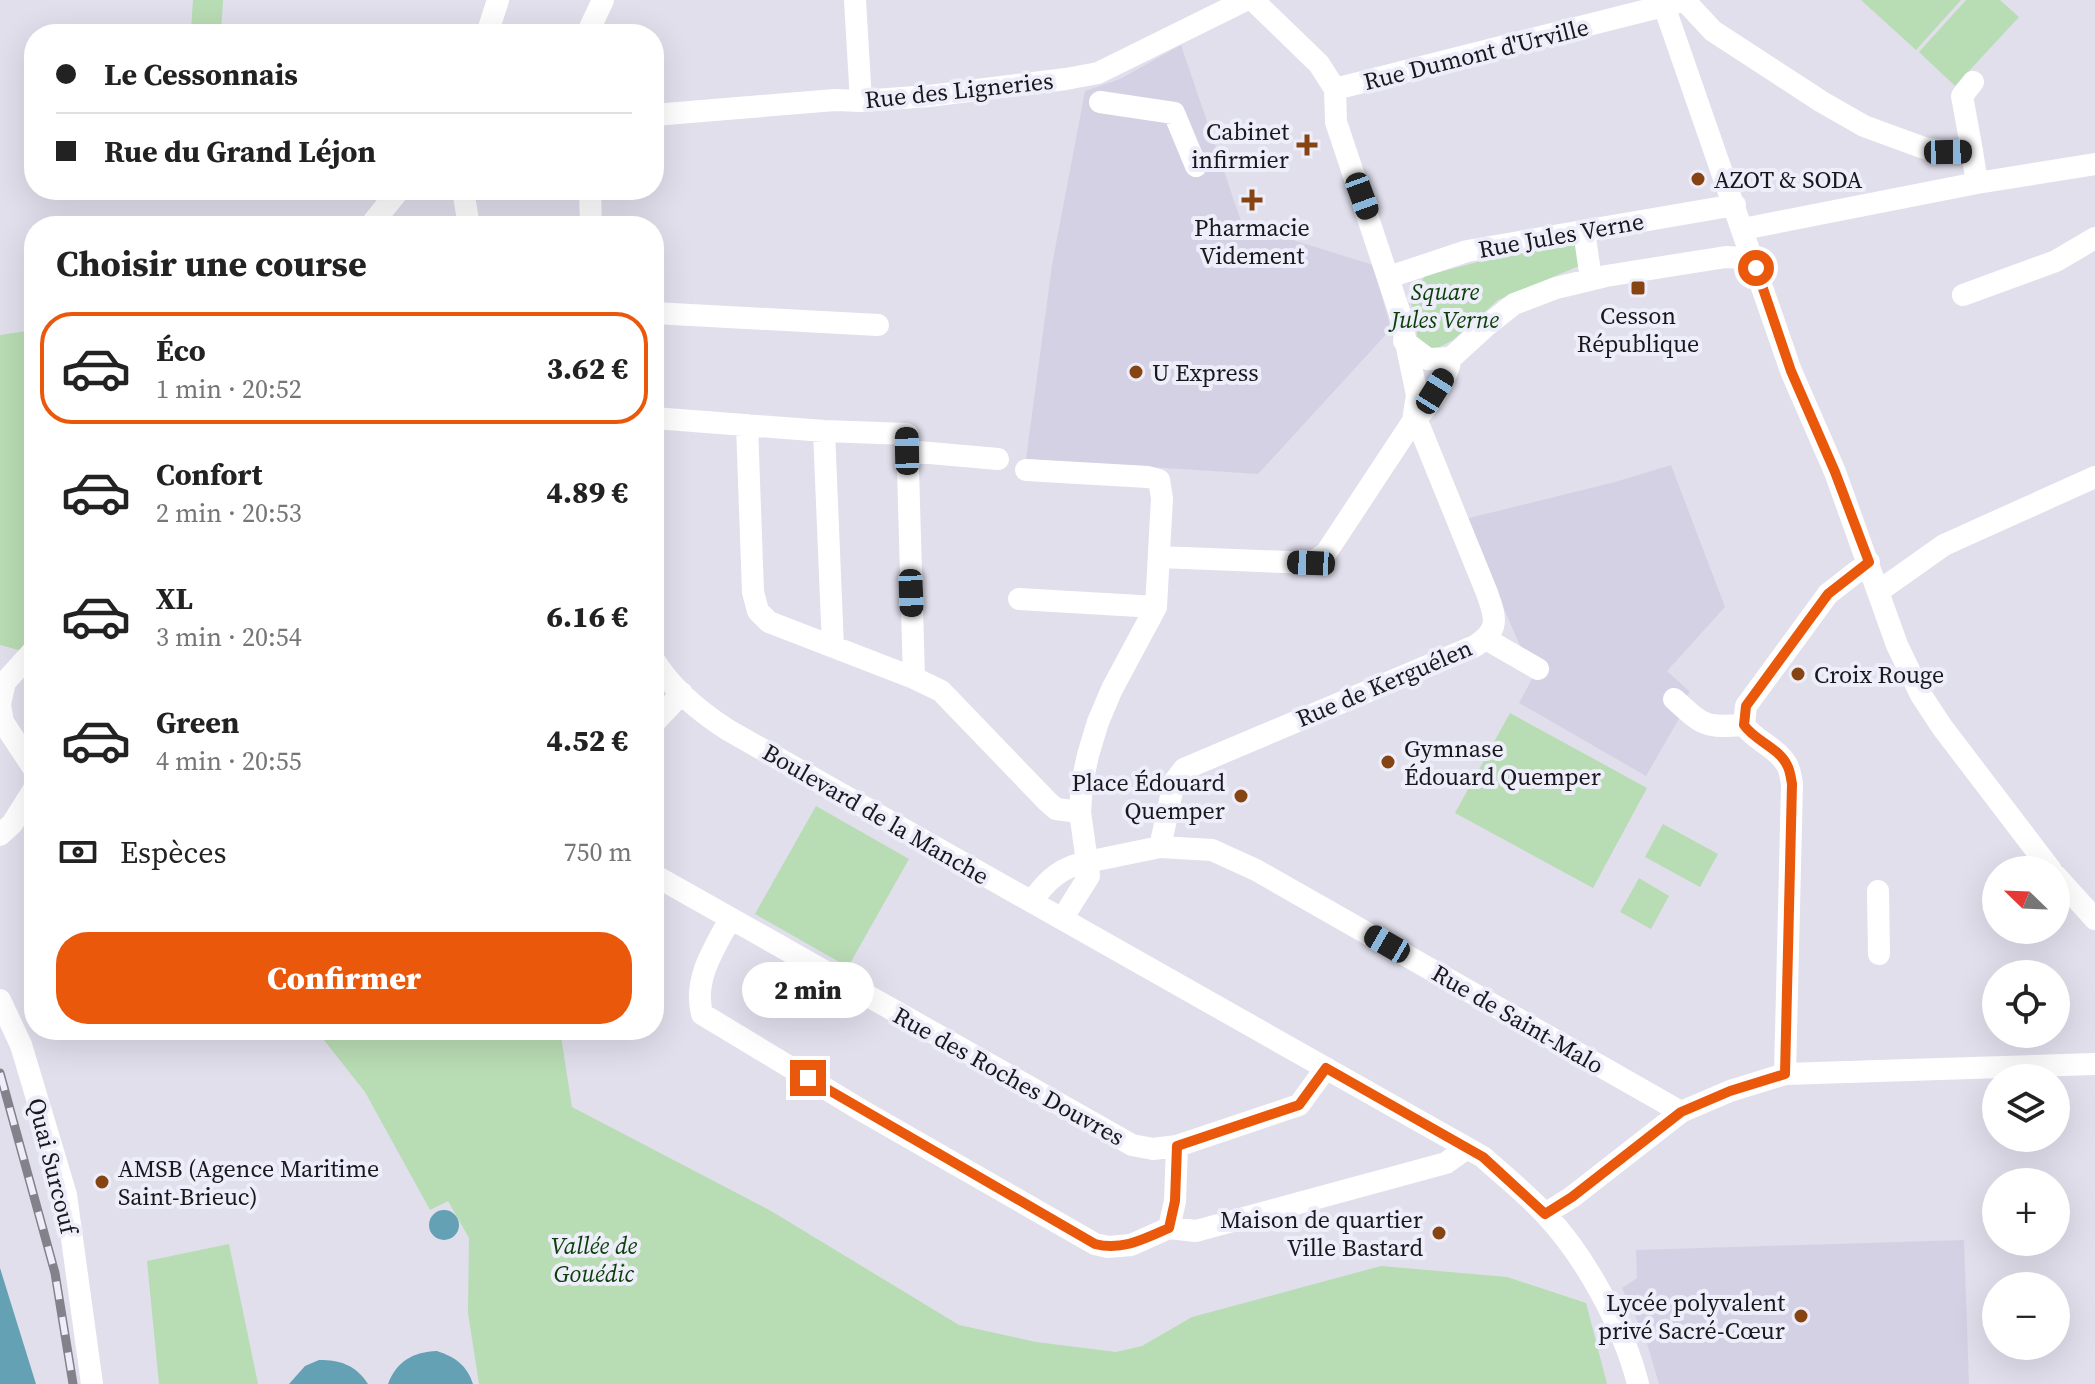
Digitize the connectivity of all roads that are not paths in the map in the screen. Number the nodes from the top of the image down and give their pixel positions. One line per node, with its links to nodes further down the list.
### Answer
1 (498, 0): 7 (street)
2 (603, 0): 8 (street)
3 (855, 0): 11 (street)
4 (1246, 0): 11 (street, Rue des Ligneries)
5 (1253, 0): 10 (street)
6 (1674, 2): 10 (street, Rue Dumont d'Urville); 14 (street); 19 (street)
7 (496, 24)
8 (592, 24)
9 (1973, 82): 14 (street)
10 (1335, 89): 25 (street)
11 (861, 101): 13 (street, Rue des Ligneries)
12 (1100, 102): 16 (street)
13 (664, 114)
14 (1972, 151): 17 (street)
15 (2095, 164): 17 (street)
16 (1196, 166)
17 (1977, 183): 21 (street)
18 (391, 200): 20 (street)
19 (1735, 205): 21 (street); 22 (street, Rue Jules Verne)
20 (378, 216)
21 (1743, 229): 24 (street)
22 (1584, 231): 25 (street, Rue Jules Verne); 26 (street)
23 (2095, 238): 27 (street)
24 (1752, 256): 26 (street, Rue Jules Verne); 41 (street)
25 (1389, 277): 30 (street)
26 (1591, 279): 31 (street, Rue Jules Verne)
27 (1963, 295)
28 (664, 314): 29 (street)
29 (878, 325)
30 (1404, 341): 31 (street); 33 (street)
31 (1451, 358): 33 (street, Rue Jules Verne)
32 (664, 419): 34 (street)
33 (1413, 421): 40 (street, Rue Jules Verne); 45 (street, Rue de Kerguélen)
34 (747, 425): 35 (street); 46 (street)
35 (824, 431): 36 (street); 46 (street)
36 (907, 442): 37 (street); 50 (street)
37 (998, 459)
38 (1026, 470): 40 (street)
39 (2095, 477): 42 (street)
40 (1159, 557): 44 (street)
41 (1869, 562): 42 (street); 55 (street)
42 (1879, 591): 61 (street)
43 (1019, 599): 44 (street)
44 (1156, 607): 58 (street)
45 (1486, 639): 48 (street); 60 (street, Rue de Kerguélen)
46 (833, 647): 50 (street)
47 (24, 661): 53 (street)
48 (1538, 669)
49 (664, 672): 51 (street, Boulevard de la Manche)
50 (914, 678): 58 (street)
51 (682, 693): 54 (street); 66 (street, Boulevard de la Manche)
52 (1674, 699): 55 (street)
53 (0, 705): 56 (street)
54 (664, 712)
55 (1744, 725): 74 (street)
56 (24, 754)
57 (24, 805): 59 (street)
58 (1080, 812): 62 (street)
59 (0, 835)
60 (1160, 847): 62 (street, Rue de Saint-Malo); 75 (street, Rue de Saint-Malo)
61 (2041, 856)
62 (1087, 862): 66 (street, Rue de Saint-Malo); 68 (street)
63 (664, 881): 67 (street, Rue des Roches Douvres)
64 (1878, 891): 70 (street)
65 (2070, 891): 69 (street)
66 (1032, 902): 68 (street, Boulevard de la Manche)
67 (730, 919): 76 (street, Rue des Roches Douvres); 79 (street)
68 (1062, 919): 73 (street, Boulevard de la Manche)
69 (2095, 919)
70 (1879, 954)
71 (0, 1000): 80 (street, Quai Surcouf)
72 (2095, 1064): 74 (street)
73 (1326, 1068): 76 (street, Rue des Roches Douvres); 77 (street, Boulevard de la Manche)
74 (1785, 1074): 75 (street)
75 (1681, 1112): 78 (street)
76 (1177, 1146): 79 (street)
77 (1467, 1148): 78 (street, Boulevard de la Manche); 79 (street)
78 (1545, 1214): 81 (street, Boulevard de la Manche)
79 (1169, 1228)
80 (92, 1384)
81 (1638, 1384)

